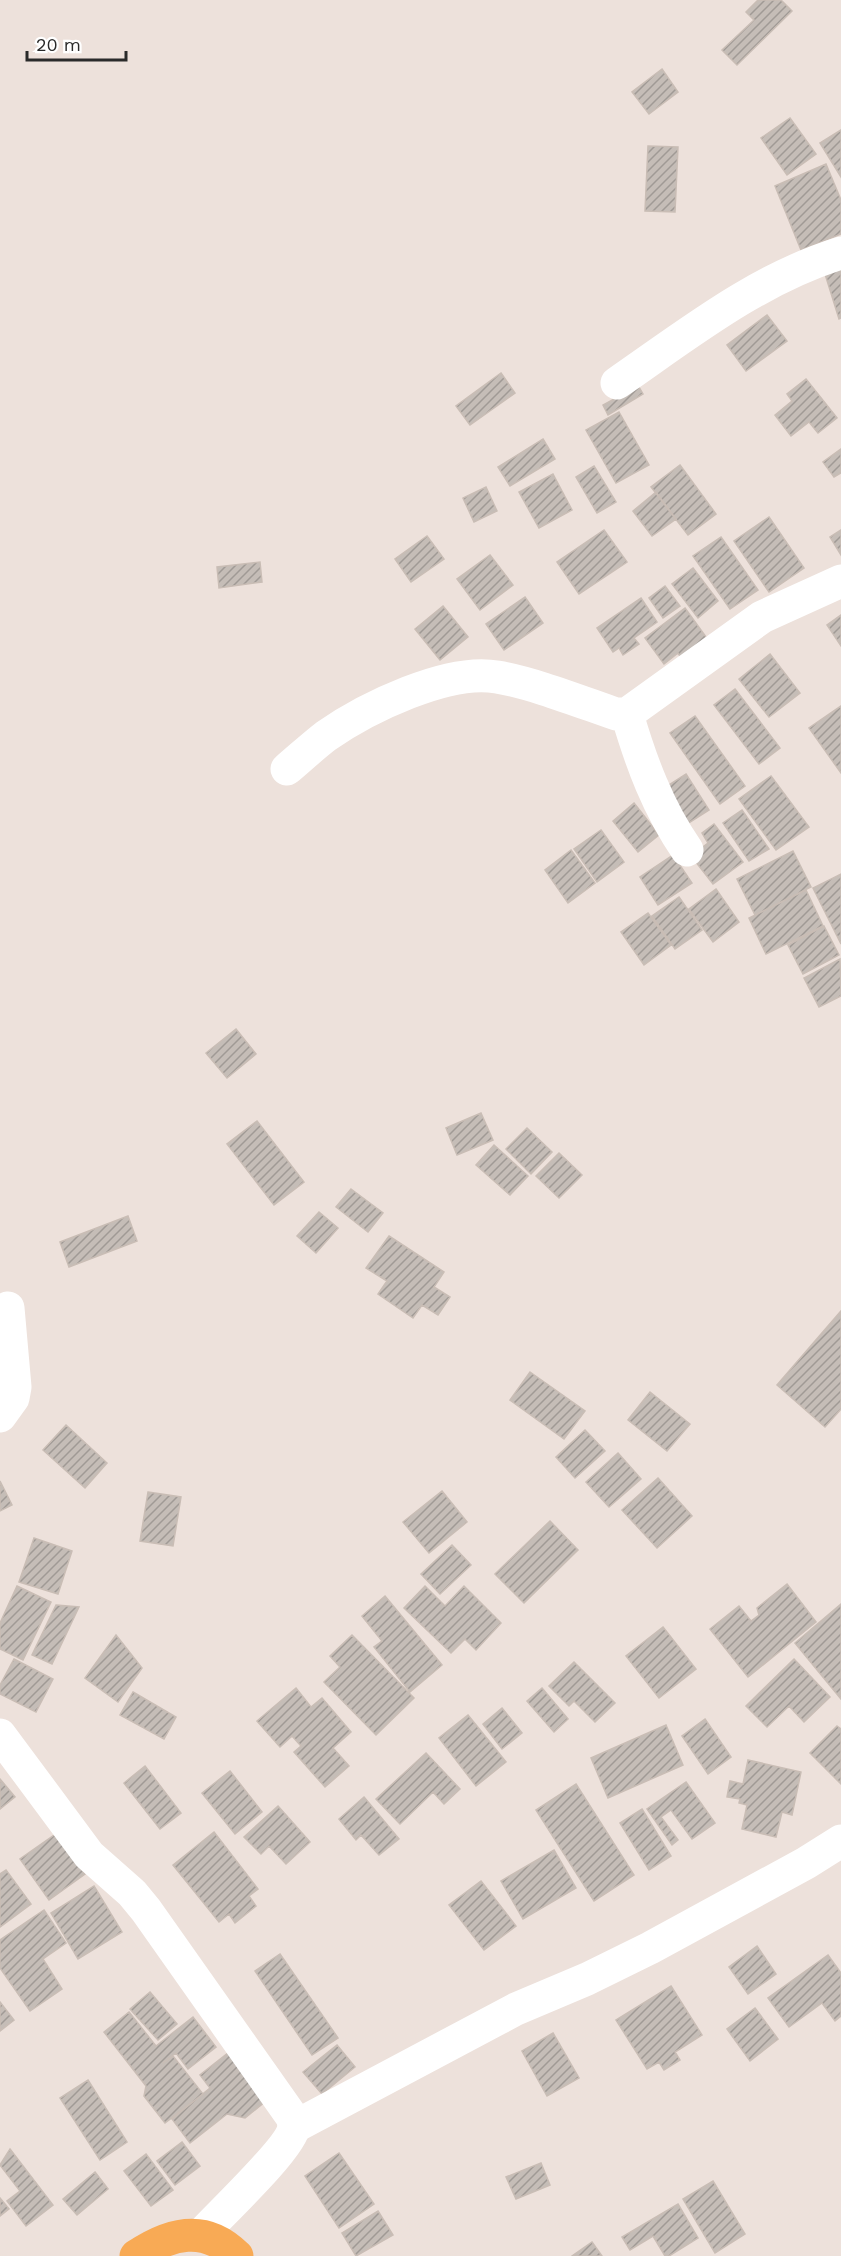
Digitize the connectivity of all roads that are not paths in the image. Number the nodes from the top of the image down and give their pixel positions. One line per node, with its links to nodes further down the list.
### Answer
1 (841, 254): 2 (street)
2 (617, 383)
3 (841, 581): 4 (street)
4 (627, 714): 5 (street); 6 (street)
5 (287, 769)
6 (687, 850)
7 (8, 1308): 8 (street)
8 (0, 1416)
9 (0, 1735): 11 (street)
10 (841, 1841): 11 (street)
11 (294, 2127): 12 (street)
12 (202, 2234): 13 (main road); 14 (main road)
13 (136, 2256)
14 (237, 2256)

